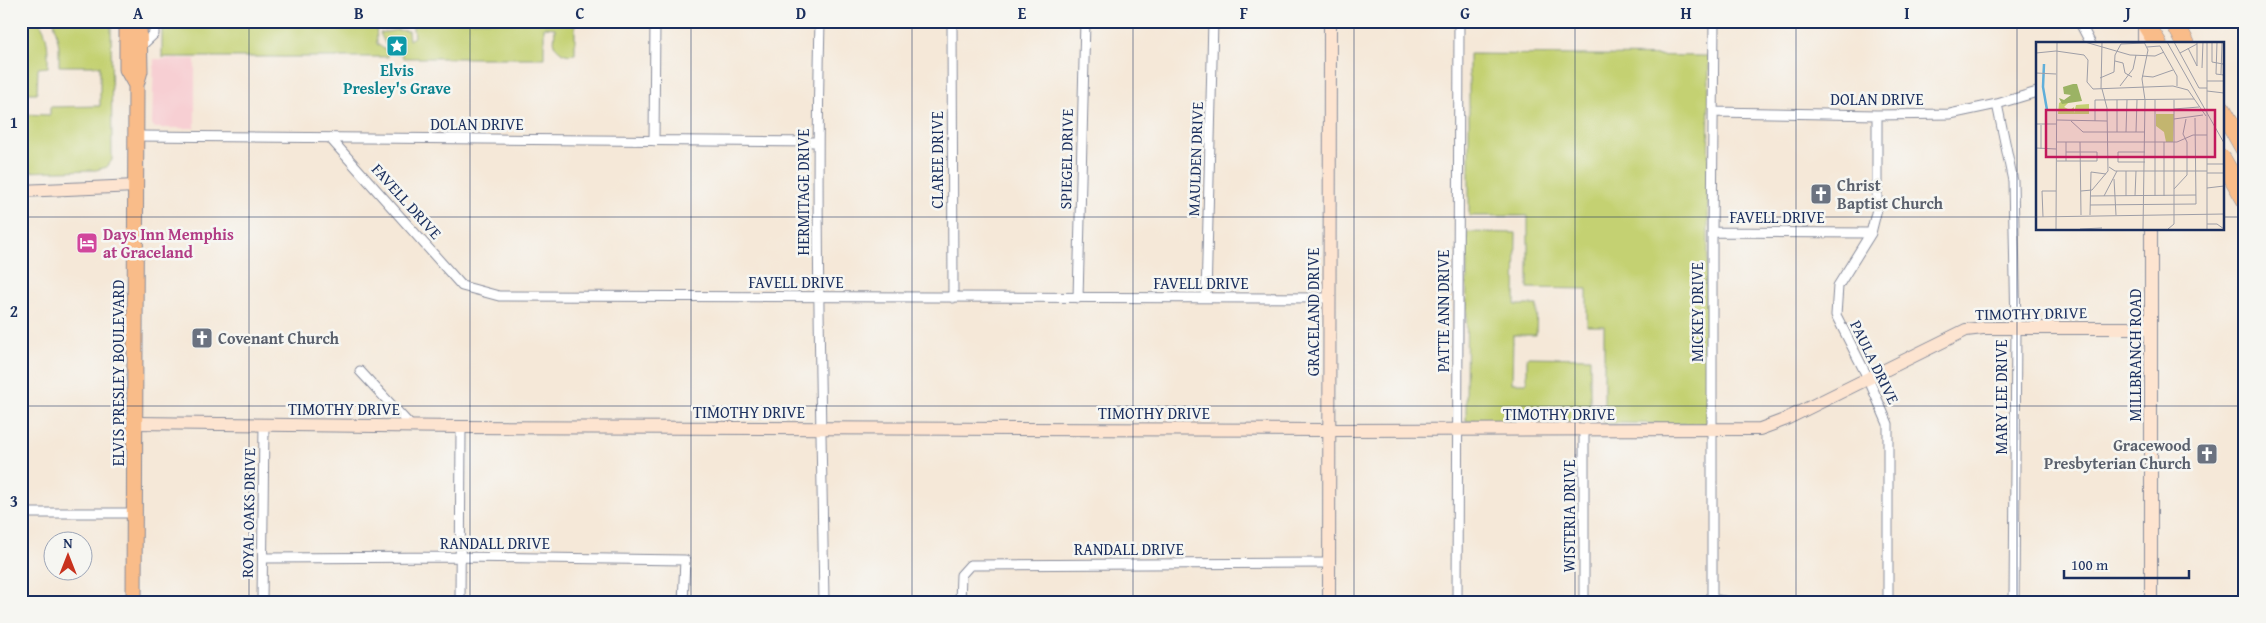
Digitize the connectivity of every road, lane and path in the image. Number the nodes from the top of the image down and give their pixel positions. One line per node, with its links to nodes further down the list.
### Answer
1 (127, 21): 18 (main road, ELVIS PRESLEY BOULEVARD)
2 (139, 21): 17 (main road, ELVIS PRESLEY BOULEVARD)
3 (154, 21): 17 (street)
4 (655, 21): 26 (street)
5 (820, 21): 27 (street, HERMITAGE DRIVE)
6 (952, 21): 37 (street, CLAREE DRIVE)
7 (1085, 21): 38 (street, SPIEGEL DRIVE)
8 (1213, 21): 39 (street, MAULDEN DRIVE)
9 (1330, 21): 40 (street, GRACELAND DRIVE)
10 (1459, 21): 51 (street, PATTE ANN DRIVE)
11 (1714, 21): 21 (street, MICKEY DRIVE)
12 (2079, 21): 14 (street)
13 (2144, 21): 15 (street); 16 (highway)
14 (2090, 42)
15 (2144, 42)
16 (2157, 42)
17 (139, 48): 18 (main road, ELVIS PRESLEY BOULEVARD)
18 (136, 85): 24 (main road, ELVIS PRESLEY BOULEVARD)
19 (2036, 92): 20 (street, DOLAN DRIVE)
20 (1997, 104): 23 (street, DOLAN DRIVE); 41 (street, MARY LEE DRIVE)
21 (1714, 112): 23 (street, DOLAN DRIVE); 34 (street, MICKEY DRIVE)
22 (2224, 113): 28 (highway)
23 (1877, 115): 35 (street, PAULA DRIVE)
24 (136, 136): 25 (street, DOLAN DRIVE); 30 (main road, ELVIS PRESLEY BOULEVARD)
25 (330, 138): 26 (street, DOLAN DRIVE); 36 (street, FAVELL DRIVE)
26 (654, 140): 27 (street, DOLAN DRIVE)
27 (817, 142): 36 (street, HERMITAGE DRIVE)
28 (2245, 150)
29 (2224, 163): 32 (highway)
30 (136, 186): 31 (street); 45 (main road, ELVIS PRESLEY BOULEVARD)
31 (21, 191)
32 (2245, 200)
33 (2151, 230): 42 (street, MILLBRANCH ROAD)
34 (1712, 232): 35 (street, FAVELL DRIVE); 53 (street, MICKEY DRIVE)
35 (1872, 233): 44 (street, PAULA DRIVE)
36 (818, 296): 37 (street, FAVELL DRIVE); 49 (street, HERMITAGE DRIVE)
37 (953, 298): 38 (street, FAVELL DRIVE)
38 (1078, 298): 39 (street, FAVELL DRIVE)
39 (1206, 298): 40 (street, FAVELL DRIVE)
40 (1329, 298): 50 (street, GRACELAND DRIVE)
41 (2016, 328): 42 (street, TIMOTHY DRIVE); 44 (street, TIMOTHY DRIVE); 71 (street, MARY LEE DRIVE)
42 (2151, 328): 72 (street, MILLBRANCH ROAD)
43 (360, 371): 47 (street)
44 (1868, 378): 53 (street, TIMOTHY DRIVE); 70 (street, PAULA DRIVE)
45 (135, 423): 46 (street, TIMOTHY DRIVE); 55 (main road, ELVIS PRESLEY BOULEVARD)
46 (264, 425): 47 (street, TIMOTHY DRIVE); 57 (street, ROYAL OAKS DRIVE)
47 (411, 426): 48 (street, TIMOTHY DRIVE)
48 (461, 427): 49 (street, TIMOTHY DRIVE); 56 (street)
49 (821, 428): 50 (street, TIMOTHY DRIVE); 64 (street, HERMITAGE DRIVE)
50 (1330, 430): 51 (street, TIMOTHY DRIVE); 58 (street, GRACELAND DRIVE)
51 (1458, 430): 52 (street, TIMOTHY DRIVE); 67 (street, PATTE ANN DRIVE)
52 (1584, 430): 53 (street, TIMOTHY DRIVE); 68 (street, WISTERIA DRIVE)
53 (1713, 430): 59 (street, MICKEY DRIVE)
54 (21, 513): 55 (street)
55 (135, 513): 60 (main road, ELVIS PRESLEY BOULEVARD)
56 (460, 557): 57 (street, RANDALL DRIVE); 62 (street); 63 (street, RANDALL DRIVE)
57 (263, 558): 61 (street, ROYAL OAKS DRIVE)
58 (1329, 563): 65 (street, RANDALL DRIVE); 66 (street, GRACELAND DRIVE)
59 (1712, 601): 69 (street)
60 (134, 602)
61 (262, 602)
62 (460, 602)
63 (683, 602)
64 (824, 602)
65 (960, 602)
66 (1329, 602)
67 (1457, 602)
68 (1584, 602)
69 (1729, 602)
70 (1888, 602)
71 (2014, 602)
72 (2151, 602)

